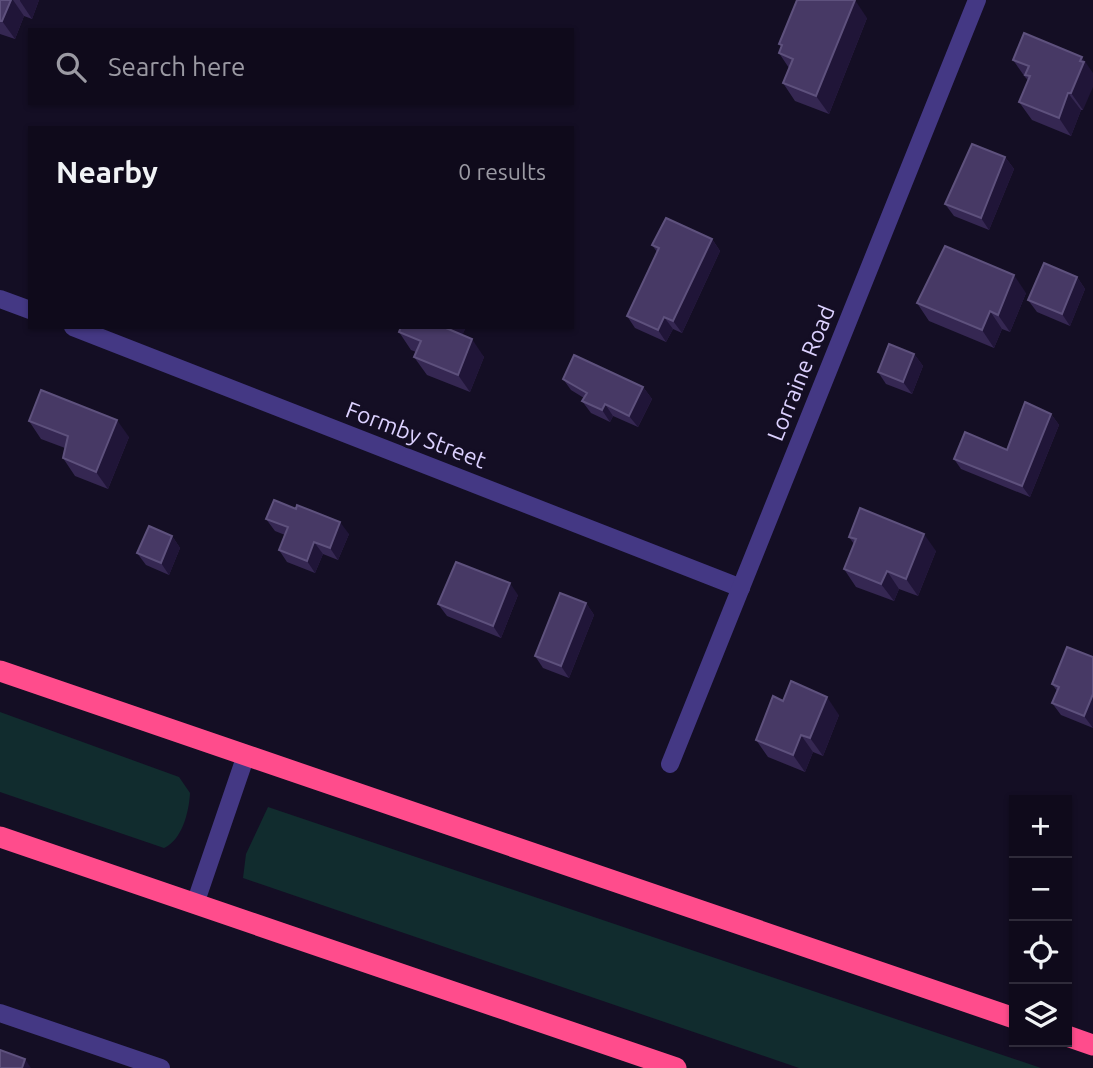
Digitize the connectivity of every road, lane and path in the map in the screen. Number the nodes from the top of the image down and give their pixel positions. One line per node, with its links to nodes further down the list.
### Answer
1 (977, 0): 5 (street, Lorraine Road)
2 (0, 299): 3 (street)
3 (28, 309)
4 (78, 329): 5 (street, Formby Street)
5 (741, 588): 8 (street, Lorraine Road)
6 (0, 671): 7 (highway)
7 (246, 755): 10 (street); 12 (highway)
8 (670, 764)
9 (0, 837): 10 (highway)
10 (195, 904): 16 (highway)
11 (0, 1013): 15 (street)
12 (1009, 1016)
13 (1072, 1038): 14 (highway)
14 (1093, 1045)
15 (161, 1068)
16 (676, 1068)

